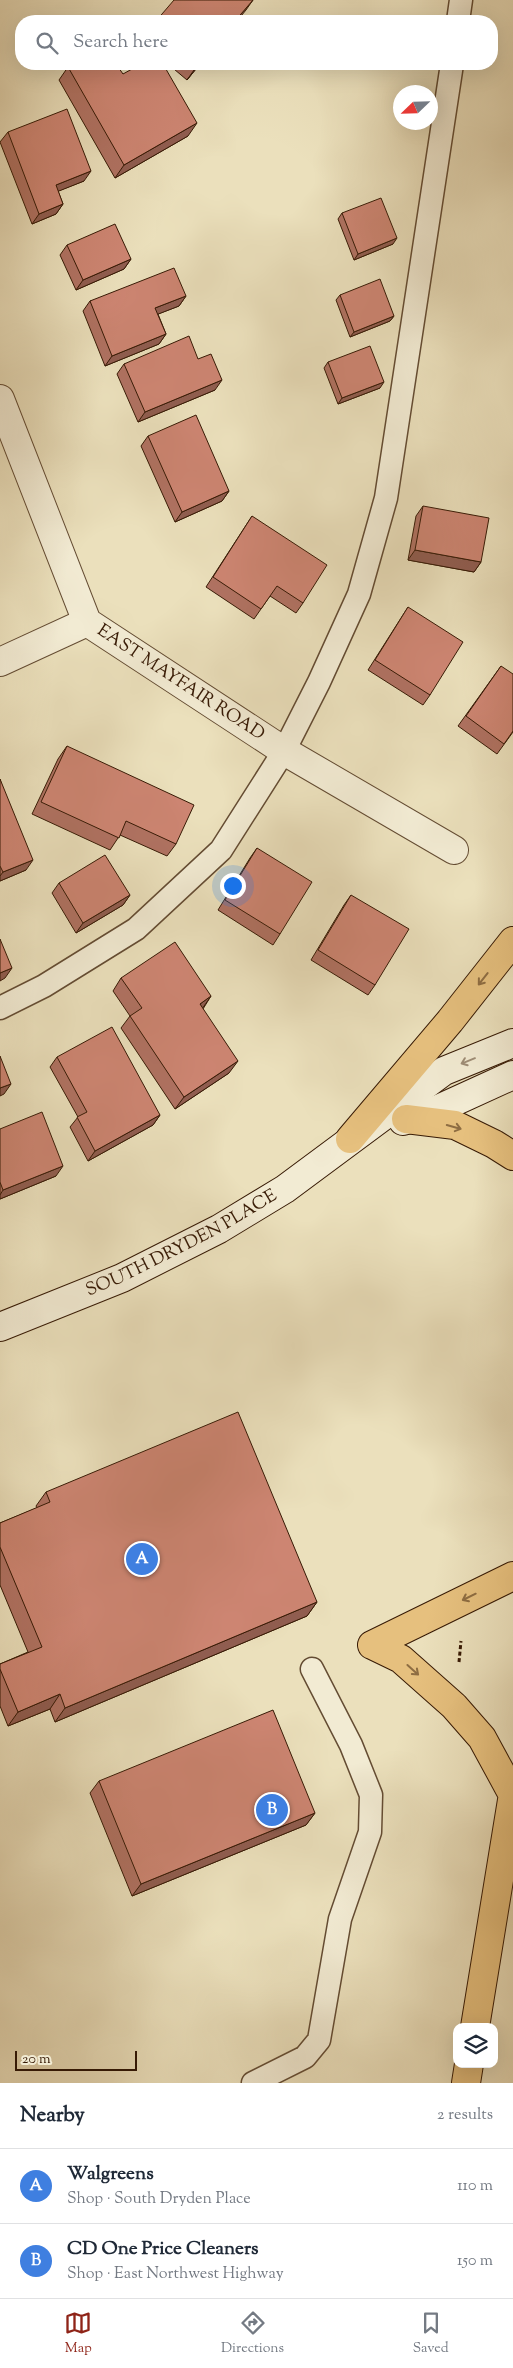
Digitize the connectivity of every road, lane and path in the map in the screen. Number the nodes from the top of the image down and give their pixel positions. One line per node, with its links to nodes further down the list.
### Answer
1 (461, 0): 2 (lane)
2 (459, 15)
3 (451, 70): 7 (lane)
4 (0, 399): 5 (street, EAST MAYFAIR ROAD)
5 (87, 622): 6 (street); 7 (street, EAST MAYFAIR ROAD)
6 (0, 662)
7 (284, 751): 8 (street, EAST MAYFAIR ROAD); 10 (lane)
8 (454, 850)
9 (513, 941): 14 (main road, one-way to 14)
10 (0, 1008)
11 (513, 1043): 14 (street, SOUTH DRYDEN PLACE, one-way to 14)
12 (513, 1075): 13 (street, SOUTH DRYDEN PLACE)
13 (406, 1120): 14 (street, SOUTH DRYDEN PLACE); 15 (main road, one-way to 15)
14 (350, 1139): 16 (street, SOUTH DRYDEN PLACE)
15 (513, 1156)
16 (0, 1327)
17 (513, 1576): 21 (main road, one-way to 21)
18 (462, 1634): 20 (path)
19 (312, 1669): 24 (lane)
20 (458, 1669)
21 (513, 1794): 22 (main road)
22 (476, 2023)
23 (468, 2068): 25 (main road)
24 (253, 2083)
25 (466, 2083)

